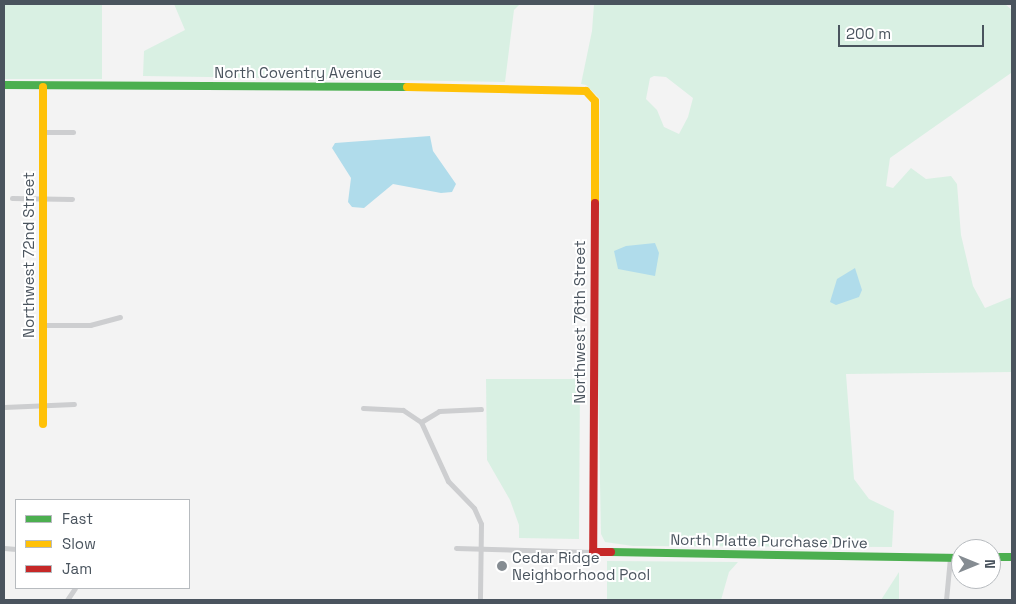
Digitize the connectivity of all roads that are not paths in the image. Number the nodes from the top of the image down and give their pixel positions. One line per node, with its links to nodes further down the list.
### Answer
1 (4, 86): 2 (street, North Coventry Avenue)
2 (43, 87): 3 (street, North Coventry Avenue); 4 (street, Northwest 72nd Street)
3 (591, 94): 20 (street, Northwest 76th Street)
4 (42, 132): 5 (street); 7 (street, Northwest 72nd Street)
5 (72, 132)
6 (12, 198): 7 (street)
7 (42, 199): 8 (street); 10 (street, Northwest 72nd Street)
8 (72, 199)
9 (120, 318): 10 (street)
10 (43, 325): 11 (street, Northwest 72nd Street)
11 (43, 404): 12 (street); 13 (street); 17 (street, Northwest 72nd Street)
12 (74, 404)
13 (4, 407)
14 (363, 408): 16 (street)
15 (481, 409): 16 (street)
16 (420, 422): 19 (street)
17 (43, 424)
18 (456, 548): 19 (street, North Platte Purchase Drive)
19 (481, 548): 20 (street, North Platte Purchase Drive); 24 (street)
20 (592, 552): 21 (street, North Platte Purchase Drive)
21 (950, 558): 25 (street)
22 (74, 589): 23 (street)
23 (67, 600)
24 (480, 600)
25 (946, 600)

